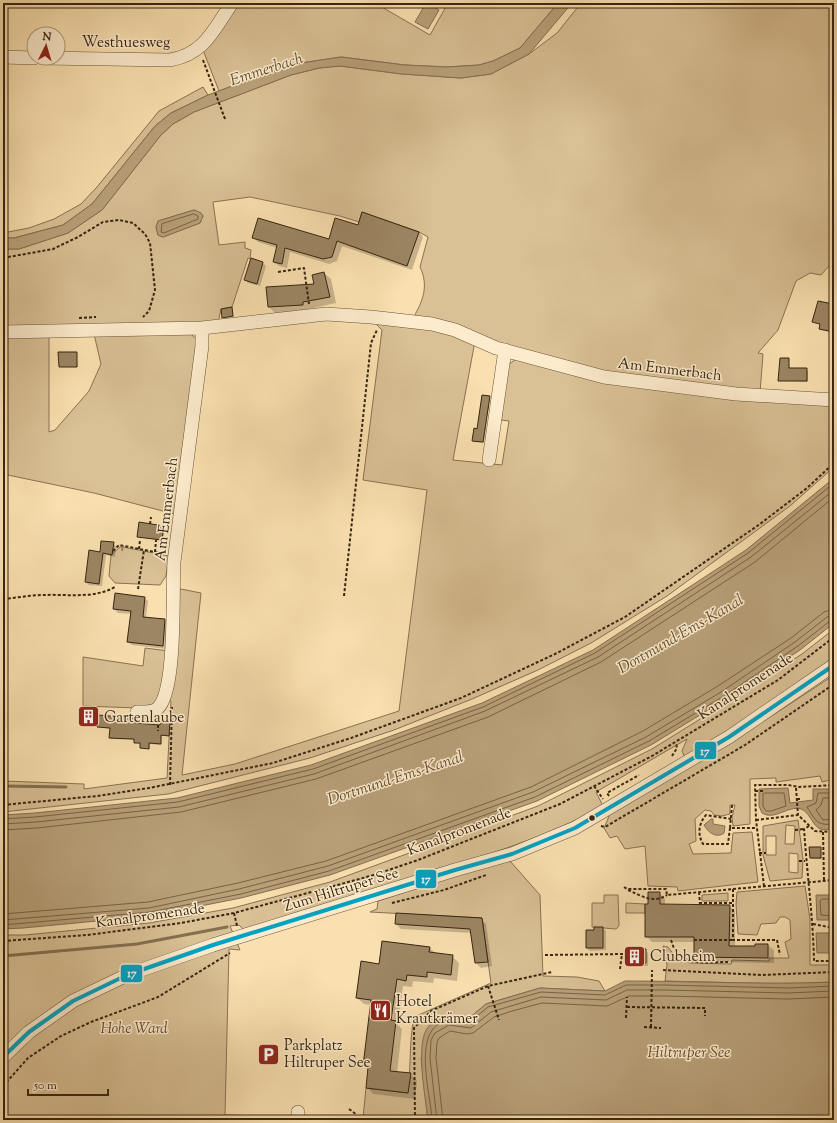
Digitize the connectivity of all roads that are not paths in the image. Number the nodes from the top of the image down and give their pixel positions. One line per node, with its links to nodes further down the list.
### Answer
1 (232, 3): 4 (street, Westhuesweg)
2 (3, 57): 3 (street)
3 (26, 58)
4 (66, 58)
5 (202, 328): 6 (street, Am Emmerbach); 7 (street, Am Emmerbach); 11 (street, Am Emmerbach)
6 (3, 332)
7 (505, 350): 8 (street, Am Emmerbach); 9 (street)
8 (834, 400)
9 (489, 460)
10 (834, 665): 12 (street, Zum Hiltruper See)
11 (137, 712)
12 (3, 1057)

